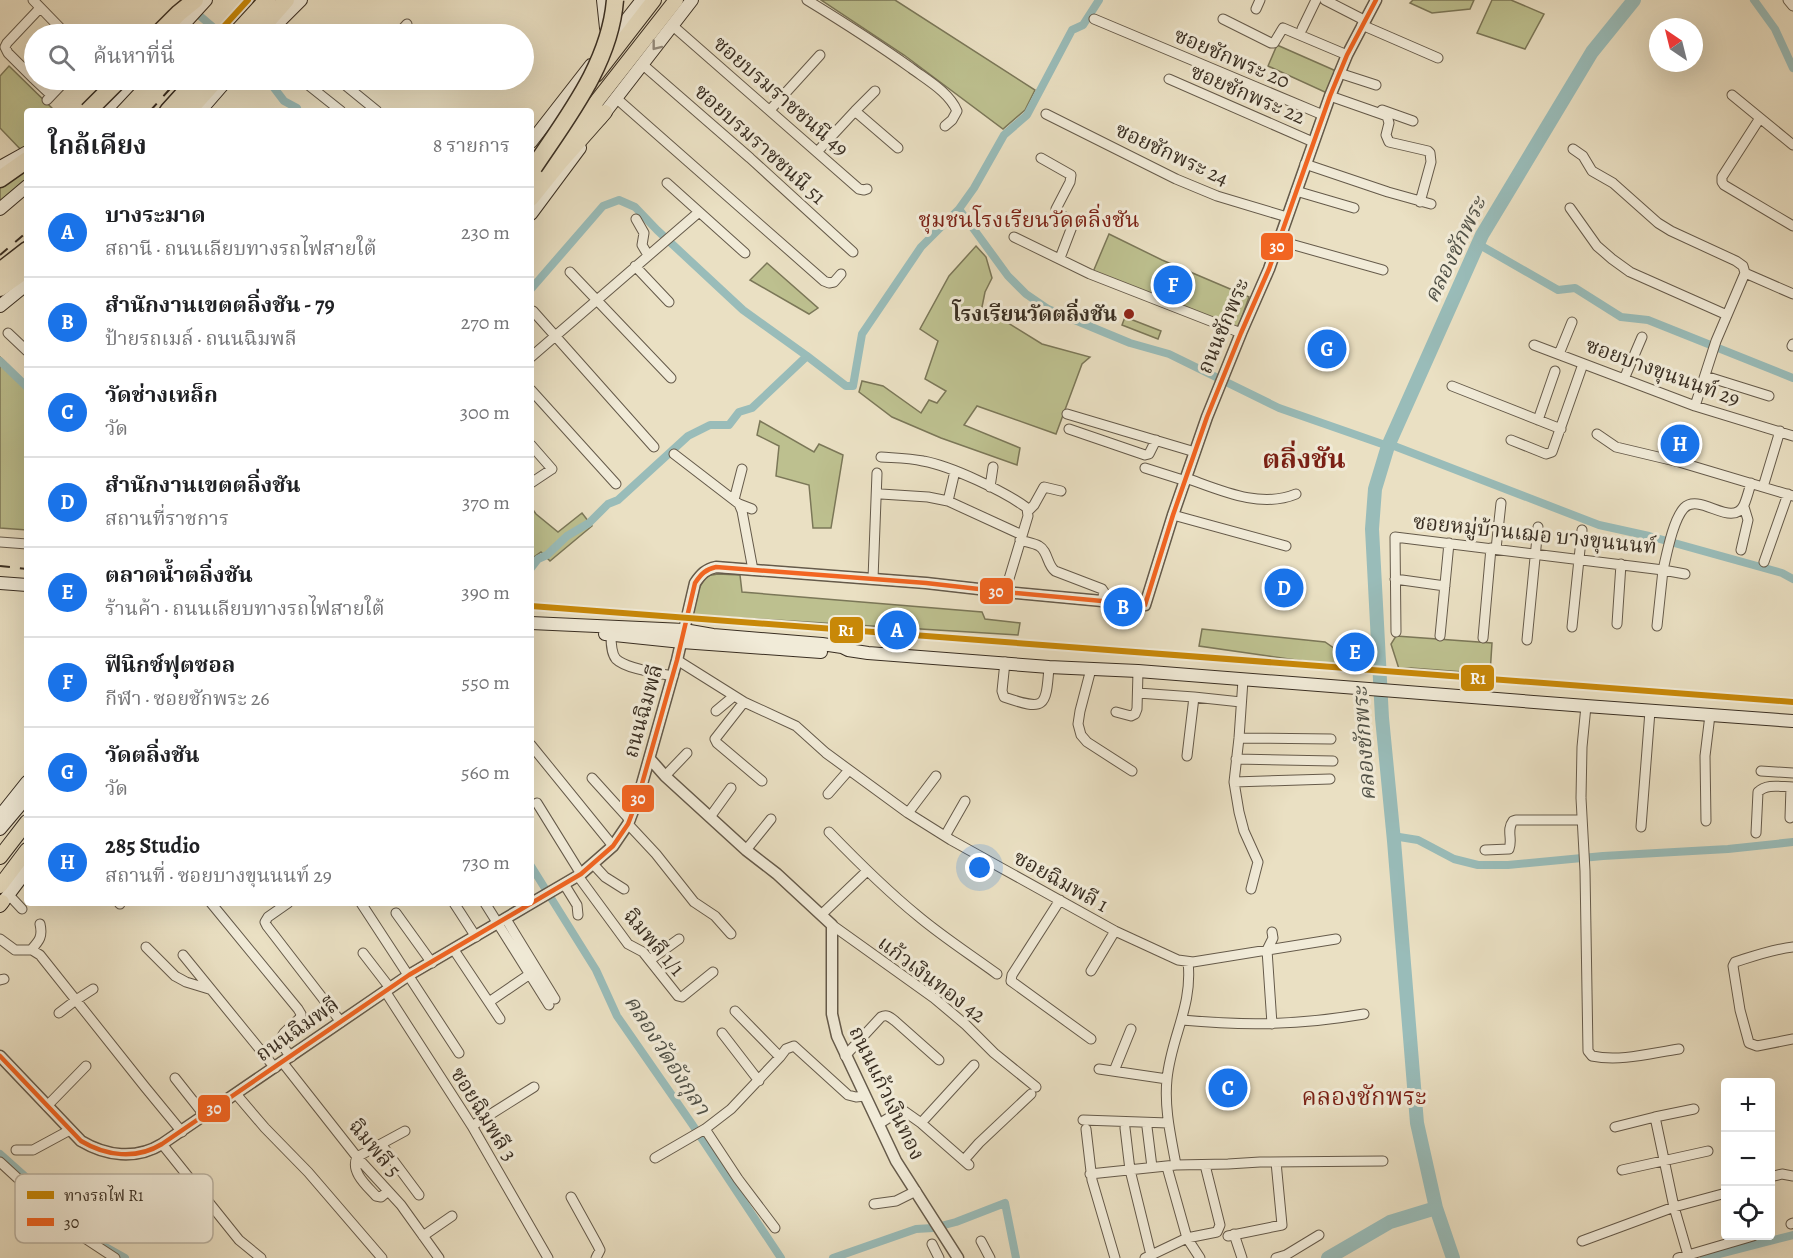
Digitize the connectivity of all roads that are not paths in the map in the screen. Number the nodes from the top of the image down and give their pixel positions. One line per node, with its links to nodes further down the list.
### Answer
1 (33, 0): 20 (street)
2 (195, 0): 26 (highway)
3 (206, 0): 27 (main road)
4 (267, 0): 28 (highway)
5 (286, 0): 29 (highway)
6 (301, 0): 30 (main road)
7 (603, 0): 8 (main road); 34 (main road)
8 (616, 0): 80 (highway, bridge)
9 (642, 0): 34 (main road)
10 (654, 0): 81 (main road)
11 (665, 0): 82 (main road, bridge)
12 (676, 0): 86 (main road)
13 (692, 0): 32 (main road)
14 (807, 0): 70 (street)
15 (1316, 0): 33 (street)
16 (1325, 0): 23 (street)
17 (1376, 0): 23 (street, ถนนชักพระ)
18 (1788, 0): 19 (street)
19 (1793, 6)
20 (40, 8): 24 (street); 25 (street)
21 (1094, 19): 67 (street, ซอยชักพระ 20)
22 (1223, 19): 36 (street)
23 (1363, 22): 36 (street, ถนนชักพระ); 37 (street)
24 (25, 24)
25 (56, 24)
26 (168, 24)
27 (184, 24)
28 (245, 24)
29 (265, 24)
30 (277, 24)
31 (24, 25): 39 (street)
32 (673, 26): 38 (main road, one-way to 38); 63 (street, ซอยบรมราชชนนี 49)
33 (1302, 29)
34 (605, 47): 71 (main road)
35 (820, 55): 63 (street)
36 (1347, 56): 40 (street, ถนนชักพระ)
37 (1438, 58)
38 (642, 64): 55 (main road); 105 (street, ซอยบรมราชชนนี 51)
39 (24, 68)
40 (1340, 73): 42 (street); 53 (street, ถนนชักพระ)
41 (1169, 79): 72 (street, ซอยชักพระ 22)
42 (1376, 86)
43 (44, 90): 44 (street)
44 (56, 90)
45 (115, 90): 56 (highway, bridge)
46 (118, 90): 57 (main road)
47 (187, 90): 58 (highway)
48 (207, 90): 59 (highway)
49 (218, 90): 60 (main road)
50 (315, 90): 61 (street)
51 (352, 90): 62 (street)
52 (875, 91): 64 (street)
53 (1331, 94): 67 (street, ถนนชักพระ); 69 (street); 92 (street)
54 (1732, 95): 68 (street)
55 (616, 98): 65 (main road); 115 (street)
56 (92, 108)
57 (107, 108)
58 (171, 108)
59 (191, 108)
60 (203, 108)
61 (337, 108)
62 (373, 108)
63 (770, 110): 76 (street, ซอยบรมราชชนนี 49)
64 (855, 111): 74 (street); 76 (street)
65 (605, 112): 91 (main road); 97 (main road)
66 (1046, 114): 99 (street, ซอยชักพระ 24)
67 (1323, 115): 72 (street, ถนนชักพระ)
68 (1760, 118): 73 (street); 101 (street)
69 (1413, 121)
70 (945, 126)
71 (534, 138)
72 (1313, 142): 83 (street, ถนนชักพระ)
73 (1793, 145)
74 (898, 148)
75 (1574, 148): 114 (street)
76 (817, 152): 89 (street, ซอยบรมราชชนนี 49)
77 (24, 154): 84 (main road)
78 (1041, 158): 108 (street)
79 (24, 162): 85 (highway)
80 (534, 163)
81 (534, 163)
82 (534, 164)
83 (1305, 164): 90 (street, ถนนชักพระ); 92 (street)
84 (0, 167)
85 (0, 179)
86 (534, 181)
87 (667, 183): 98 (street)
88 (24, 189): 96 (main road)
89 (867, 189)
90 (1296, 191): 94 (street); 99 (street, ถนนชักพระ)
91 (534, 195)
92 (1420, 202): 93 (street)
93 (1431, 204)
94 (1354, 208)
95 (1570, 208): 123 (street)
96 (0, 209)
97 (534, 210)
98 (697, 214): 106 (street); 107 (street)
99 (1287, 217): 103 (street, ถนนชักพระ)
100 (636, 219): 107 (street)
101 (1793, 226)
102 (1014, 237): 108 (street)
103 (1280, 241): 110 (street); 126 (street, ถนนชักพระ)
104 (24, 252): 111 (highway)
105 (853, 252)
106 (745, 253)
107 (648, 254): 109 (street)
108 (1060, 258): 126 (street)
109 (635, 266): 119 (street); 120 (street)
110 (1383, 270)
111 (0, 271)
112 (24, 271): 117 (highway)
113 (570, 272): 119 (street)
114 (1746, 273): 118 (street); 123 (street)
115 (841, 274)
116 (24, 286): 121 (main road)
117 (0, 288)
118 (1793, 294)
119 (596, 300): 127 (street); 136 (street)
120 (669, 302)
121 (0, 306)
122 (534, 312): 127 (street)
123 (1727, 315): 135 (street)
124 (1572, 322): 132 (street)
125 (8, 333): 130 (street)
126 (1241, 333): 152 (street, ถนนชักพระ)
127 (555, 336): 131 (street); 151 (street)
128 (1642, 337): 137 (street)
129 (1534, 345): 132 (street, ซอยบางขุนนนท์ 29)
130 (24, 348)
131 (534, 354)
132 (1559, 354): 133 (street, ซอยบางขุนนนท์ 29)
133 (1583, 364): 137 (street, ซอยบางขุนนนท์ 29); 145 (street)
134 (1555, 371): 143 (street)
135 (1705, 376): 140 (street); 141 (street)
136 (671, 378)
137 (1624, 379): 141 (street, ซอยบางขุนนนท์ 29)
138 (1452, 386): 143 (street)
139 (534, 393): 164 (street)
140 (1769, 396)
141 (1695, 405): 146 (street, ซอยบางขุนนนท์ 29)
142 (1067, 414): 149 (street)
143 (1538, 420): 145 (street)
144 (1069, 429): 149 (street)
145 (1561, 429): 150 (street)
146 (1780, 431): 148 (street, ซอยบางขุนนนท์ 29); 166 (street)
147 (1597, 434): 163 (street)
148 (1793, 436)
149 (1156, 440): 152 (street)
150 (1511, 440)
151 (654, 447)
152 (1195, 452): 161 (street, ถนนชักพระ)
153 (534, 453): 162 (street)
154 (674, 454): 172 (street)
155 (880, 457): 159 (street)
156 (993, 467): 165 (street)
157 (1145, 468): 161 (street)
158 (742, 469): 172 (street)
159 (955, 471): 165 (street); 171 (street)
160 (877, 473): 194 (street)
161 (1186, 479): 169 (street); 177 (street, ถนนชักพระ)
162 (534, 481)
163 (1751, 483): 166 (street); 174 (street)
164 (616, 484)
165 (990, 487): 176 (street)
166 (1763, 487): 170 (street)
167 (1061, 490): 176 (street)
168 (881, 494): 171 (street)
169 (1296, 495)
170 (1790, 495): 189 (street)
171 (948, 501): 180 (street)
172 (736, 502): 175 (street); 191 (street)
173 (1501, 503): 185 (street)
174 (1744, 507): 186 (street); 192 (street, ซอยหมู่บ้านเฌอ บางขุนนนท์)
175 (752, 509)
176 (1028, 514): 180 (street)
177 (1173, 516): 184 (street); 203 (street, ถนนชักพระ)
178 (1538, 527): 187 (street)
179 (1582, 530): 188 (street)
180 (1021, 538): 201 (street); 202 (street)
181 (0, 542): 183 (street)
182 (1449, 543): 185 (street, ซอยหมู่บ้านเฌอ บางขุนนนท์); 195 (street, ซอยหมู่บ้านเฌอ บางขุนนนท์); 198 (street)
183 (24, 544)
184 (1286, 546)
185 (1494, 548): 187 (street, ซอยหมู่บ้านเฌอ บางขุนนนท์); 213 (street)
186 (1741, 550)
187 (1535, 553): 188 (street, ซอยหมู่บ้านเฌอ บางขุนนนท์); 214 (street)
188 (1579, 559): 190 (street, ซอยหมู่บ้านเฌอ บางขุนนนท์); 207 (street)
189 (1764, 562)
190 (1621, 564): 192 (street, ซอยหมู่บ้านเฌอ บางขุนนนท์); 205 (street)
191 (753, 570): 194 (street, ถนนฉิมพลี); 211 (street, ถนนฉิมพลี)
192 (1663, 570): 193 (street); 206 (street)
193 (1685, 574)
194 (873, 579): 201 (street, ถนนฉิมพลี)
195 (1395, 579): 198 (street); 209 (street)
196 (0, 583): 197 (main road)
197 (24, 585)
198 (1445, 586): 212 (street)
199 (0, 589): 200 (main road)
200 (24, 591)
201 (1005, 592): 202 (street, ถนนฉิมพลี)
202 (1102, 602): 203 (street, ถนนฉิมพลี)
203 (1145, 605)
204 (534, 623): 211 (main road)
205 (1617, 624)
206 (1657, 626)
207 (1572, 627)
208 (534, 628): 210 (main road)
209 (1396, 632)
210 (611, 635): 211 (main road); 220 (street)
211 (683, 636): 215 (street, ถนนฉิมพลี); 216 (main road)
212 (1440, 636)
213 (1483, 638)
214 (1527, 640)
215 (677, 660): 220 (street, ถนนฉิมพลี); 223 (street, ซอยฉิมพลี 1)
216 (1005, 662): 217 (main road); 217 (street)
217 (1049, 667): 218 (main road)
218 (1091, 669): 219 (main road); 242 (street)
219 (1138, 671): 221 (main road); 222 (street)
220 (673, 676): 238 (street, ถนนฉิมพลี)
221 (1244, 680): 226 (street); 227 (main road)
222 (1138, 693): 224 (street); 230 (street)
223 (734, 696): 225 (street, ซอยฉิมพลี 1); 228 (street)
224 (1194, 697): 226 (street); 237 (street)
225 (744, 702): 241 (street, ซอยฉิมพลี 1); 249 (street)
226 (1241, 702): 233 (street)
227 (1587, 706): 229 (main road); 264 (street)
228 (716, 711)
229 (1650, 711): 231 (main road); 268 (street)
230 (1116, 712)
231 (1710, 715): 232 (main road); 265 (street)
232 (1793, 721)
233 (1239, 738): 234 (street); 239 (street)
234 (1331, 739)
235 (534, 749): 275 (street)
236 (687, 753): 245 (street)
237 (1187, 756)
238 (650, 759): 245 (street); 266 (street, ถนนฉิมพลี)
239 (1236, 759): 240 (street); 250 (street)
240 (1333, 761)
241 (849, 770): 254 (street); 258 (street, ซอยฉิมพลี 1)
242 (1132, 771)
243 (1761, 771): 244 (street)
244 (1793, 773)
245 (665, 776): 261 (street)
246 (936, 776): 258 (street)
247 (592, 778): 266 (street)
248 (1330, 779): 250 (street)
249 (762, 781)
250 (1234, 782): 287 (street)
251 (24, 786): 259 (main road)
252 (1792, 787): 262 (street); 271 (street)
253 (731, 788): 261 (street)
254 (828, 794)
255 (24, 801): 269 (main road)
256 (965, 801): 272 (street)
257 (537, 803): 284 (street, ฉิมพลี 1/1)
258 (908, 813): 272 (street, ซอยฉิมพลี 1)
259 (0, 816)
260 (24, 816): 274 (main road)
261 (710, 817): 276 (street)
262 (1790, 818)
263 (771, 819): 276 (street)
264 (1582, 820): 277 (street); 342 (street)
265 (1706, 821)
266 (629, 822): 275 (street, ถนนฉิมพลี); 306 (street)
267 (24, 826): 279 (main road)
268 (1641, 827)
269 (0, 829)
270 (829, 832): 281 (street)
271 (1756, 833)
272 (945, 836): 290 (street, ซอยฉิมพลี 1)
273 (24, 843): 282 (main road)
274 (0, 844)
275 (613, 846): 280 (street, ถนนฉิมพลี)
276 (746, 850): 300 (street)
277 (1485, 850)
278 (24, 856): 288 (main road)
279 (0, 857)
280 (593, 864): 284 (street, ถนนฉิมพลี); 286 (street)
281 (867, 871): 300 (street); 324 (street)
282 (0, 873)
283 (24, 873): 288 (main road)
284 (580, 875): 285 (street, ถนนฉิมพลี); 318 (street, ฉิมพลี 1/1)
285 (564, 884): 289 (street, ถนนฉิมพลี); 299 (street)
286 (624, 889)
287 (1251, 889)
288 (2, 898): 297 (street)
289 (534, 900)
290 (1060, 900): 304 (street, ซอยฉิมพลี 1); 341 (street)
291 (213, 906): 348 (street)
292 (284, 906): 336 (street)
293 (363, 906): 325 (street)
294 (456, 906): 307 (street)
295 (488, 906): 301 (street)
296 (521, 906): 301 (street, ถนนฉิมพลี)
297 (22, 909)
298 (396, 913): 320 (street)
299 (578, 915)
300 (821, 915): 303 (street)
301 (502, 921): 307 (street, ถนนฉิมพลี); 323 (street); 323 (street)
302 (40, 924): 313 (street)
303 (832, 925): 345 (street, ถนนแก้วเงินทอง); 363 (street, แก้วเงินทอง 42)
304 (1115, 931): 319 (street, ซอยฉิมพลี 1); 321 (street)
305 (1272, 932): 315 (street)
306 (731, 934)
307 (477, 937): 314 (street, ถนนฉิมพลี)
308 (0, 939): 313 (street)
309 (679, 939): 318 (street)
310 (1336, 939): 315 (street, ซอยฉิมพลี 1)
311 (1793, 947): 340 (street)
312 (146, 948): 327 (street)
313 (31, 950): 329 (street)
314 (454, 950): 320 (street, ถนนฉิมพลี); 330 (street)
315 (1267, 950): 319 (street, ซอยฉิมพลี 1); 337 (street)
316 (363, 953): 328 (street, ซอยฉิมพลี 3)
317 (183, 955): 327 (street, ฉิมพลี 5)
318 (650, 960): 322 (street, ฉิมพลี 1/1)
319 (1188, 962): 335 (street)
320 (432, 963): 325 (street, ถนนฉิมพลี)
321 (1091, 971)
322 (713, 972)
323 (530, 974): 330 (street)
324 (997, 974)
325 (409, 975): 328 (street, ถนนฉิมพลี); 343 (street)
326 (93, 989): 329 (street)
327 (212, 990): 348 (street, ฉิมพลี 5)
328 (388, 990): 336 (street, ถนนฉิมพลี); 366 (street, ซอยฉิมพลี 3)
329 (76, 1000): 332 (street); 372 (street)
330 (489, 1002): 334 (street)
331 (735, 1011): 346 (street)
332 (59, 1013)
333 (1364, 1014): 337 (street)
334 (500, 1019)
335 (1182, 1020): 337 (street); 354 (street)
336 (341, 1022): 348 (street, ถนนฉิมพลี)
337 (1272, 1024)
338 (1131, 1029): 352 (street)
339 (723, 1034): 355 (street)
340 (1793, 1039)
341 (1091, 1040)
342 (1679, 1049)
343 (459, 1053)
344 (0, 1056): 359 (street, ถนนฉิมพลี)
345 (845, 1056): 347 (street); 358 (street, ถนนแก้วเงินทอง)
346 (780, 1058): 355 (street); 358 (street)
347 (939, 1060)
348 (283, 1062): 357 (street, ถนนฉิมพลี); 378 (street, ฉิมพลี 5)
349 (974, 1065): 363 (street)
350 (87, 1066): 359 (street)
351 (1098, 1069): 352 (street)
352 (1114, 1071): 354 (street)
353 (175, 1078): 361 (street)
354 (1167, 1079): 364 (street)
355 (759, 1081): 373 (street)
356 (534, 1087): 366 (street)
357 (236, 1094): 361 (street, ถนนฉิมพลี); 415 (street)
358 (865, 1096): 365 (street, ถนนแก้วเงินทอง)
359 (47, 1106): 370 (street, ถนนฉิมพลี)
360 (1694, 1109): 362 (street)
361 (206, 1116): 372 (street, ถนนฉิมพลี)
362 (1655, 1118): 368 (street); 380 (street)
363 (921, 1123): 365 (street)
364 (1168, 1123): 385 (street); 390 (street)
365 (879, 1125): 394 (street, ถนนแก้วเงินทอง)
366 (472, 1126): 417 (street, ซอยฉิมพลี 3)
367 (1147, 1127): 386 (street)
368 (1615, 1127)
369 (1125, 1128): 387 (street)
370 (69, 1130): 374 (street, ถนนฉิมพลี); 376 (street)
371 (405, 1131): 375 (street)
372 (182, 1132): 374 (street, ถนนฉิมพลี)
373 (701, 1132): 379 (street); 402 (street)
374 (162, 1144): 389 (street)
375 (381, 1144): 378 (street); 396 (street)
376 (16, 1150)
377 (1708, 1151): 380 (street)
378 (357, 1157): 404 (street, ฉิมพลี 5)
379 (655, 1158)
380 (1665, 1160): 388 (street); 399 (street)
381 (1276, 1161): 382 (street); 384 (street); 424 (street)
382 (1383, 1161)
383 (0, 1162): 391 (street)
384 (1205, 1165): 385 (street); 405 (street)
385 (1172, 1166): 386 (street); 405 (street)
386 (1152, 1167): 387 (street)
387 (1130, 1170): 390 (street); 412 (street)
388 (1622, 1170)
389 (186, 1174)
390 (1090, 1174): 422 (street)
391 (15, 1176)
392 (1775, 1176): 393 (street)
393 (1793, 1176)
394 (916, 1191): 398 (street); 420 (street, ถนนแก้วเงินทอง)
395 (1721, 1194): 399 (street)
396 (419, 1195)
397 (571, 1197): 418 (street)
398 (874, 1204)
399 (1674, 1207): 408 (street); 411 (street)
400 (213, 1208): 414 (street)
401 (452, 1216): 404 (street)
402 (775, 1228)
403 (1320, 1235): 425 (street)
404 (423, 1236): 416 (street, ฉิมพลี 5)
405 (1187, 1238): 412 (street); 423 (street)
406 (1739, 1240): 411 (street)
407 (981, 1241): 421 (street)
408 (1582, 1242)
409 (92, 1243): 413 (street)
410 (932, 1245): 419 (street)
411 (1688, 1255): 426 (street)
412 (1148, 1257)
413 (115, 1258)
414 (261, 1258)
415 (382, 1258)
416 (439, 1258)
417 (548, 1258)
418 (597, 1258)
419 (939, 1258)
420 (958, 1258)
421 (990, 1258)
422 (1115, 1258)
423 (1200, 1258)
424 (1242, 1258)
425 (1276, 1258)
426 (1678, 1258)

